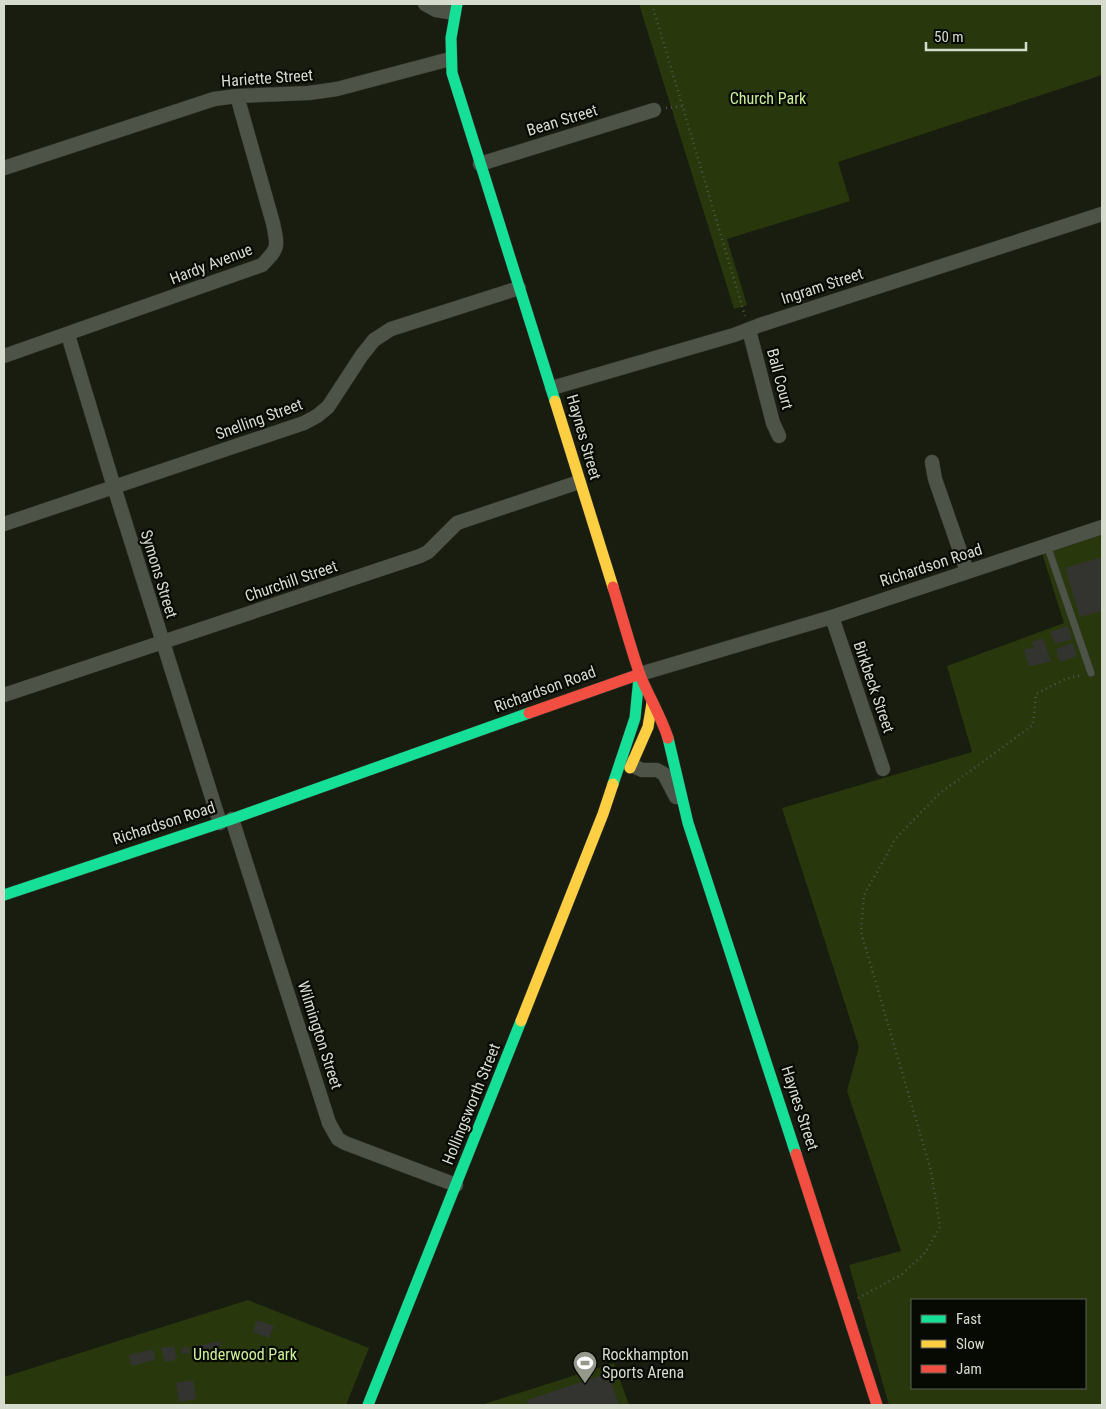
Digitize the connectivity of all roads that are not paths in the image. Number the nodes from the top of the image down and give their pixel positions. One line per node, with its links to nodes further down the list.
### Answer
1 (426, 4): 2 (street)
2 (451, 8): 3 (street, Haynes Street)
3 (450, 59): 4 (street, Hariette Street); 6 (street, Haynes Street)
4 (237, 96): 7 (street, Hariette Street); 11 (street, Hardy Avenue)
5 (654, 110): 6 (street, Bean Street)
6 (480, 164): 9 (street, Haynes Street)
7 (4, 168)
8 (1102, 214): 10 (street, Ingram Street)
9 (519, 288): 13 (street, Haynes Street); 17 (street, Snelling Street)
10 (749, 330): 13 (street, Ingram Street); 14 (street, Ball Court)
11 (68, 335): 12 (street, Hardy Avenue); 17 (street, Symons Street)
12 (4, 356)
13 (552, 388): 16 (street, Haynes Street)
14 (779, 436)
15 (932, 462): 21 (street)
16 (579, 482): 23 (street, Churchill Street); 25 (street, Haynes Street)
17 (114, 487): 18 (street, Snelling Street); 23 (street, Symons Street)
18 (4, 524)
19 (1102, 527): 20 (street, Richardson Road)
20 (1047, 545): 21 (street, Richardson Road); 24 (lane)
21 (967, 571): 22 (street, Richardson Road)
22 (832, 617): 25 (street, Richardson Road); 29 (street, Birkbeck Street)
23 (163, 642): 26 (street, Churchill Street); 30 (street, Symons Street)
24 (1091, 673)
25 (640, 674): 27 (street, Haynes Street); 28 (street, Hollingsworth Street); 30 (street, Richardson Road)
26 (4, 695)
27 (652, 702): 28 (street, Hollingsworth Street); 31 (street, Haynes Street)
28 (626, 763): 31 (street, Haynes Street); 33 (street, Hollingsworth Street)
29 (883, 769)
30 (226, 821): 32 (street, Richardson Road); 33 (street, Wilmington Street)
31 (688, 823): 35 (street, Haynes Street)
32 (4, 895)
33 (456, 1185): 34 (street, Hollingsworth Street)
34 (368, 1405)
35 (877, 1405)

